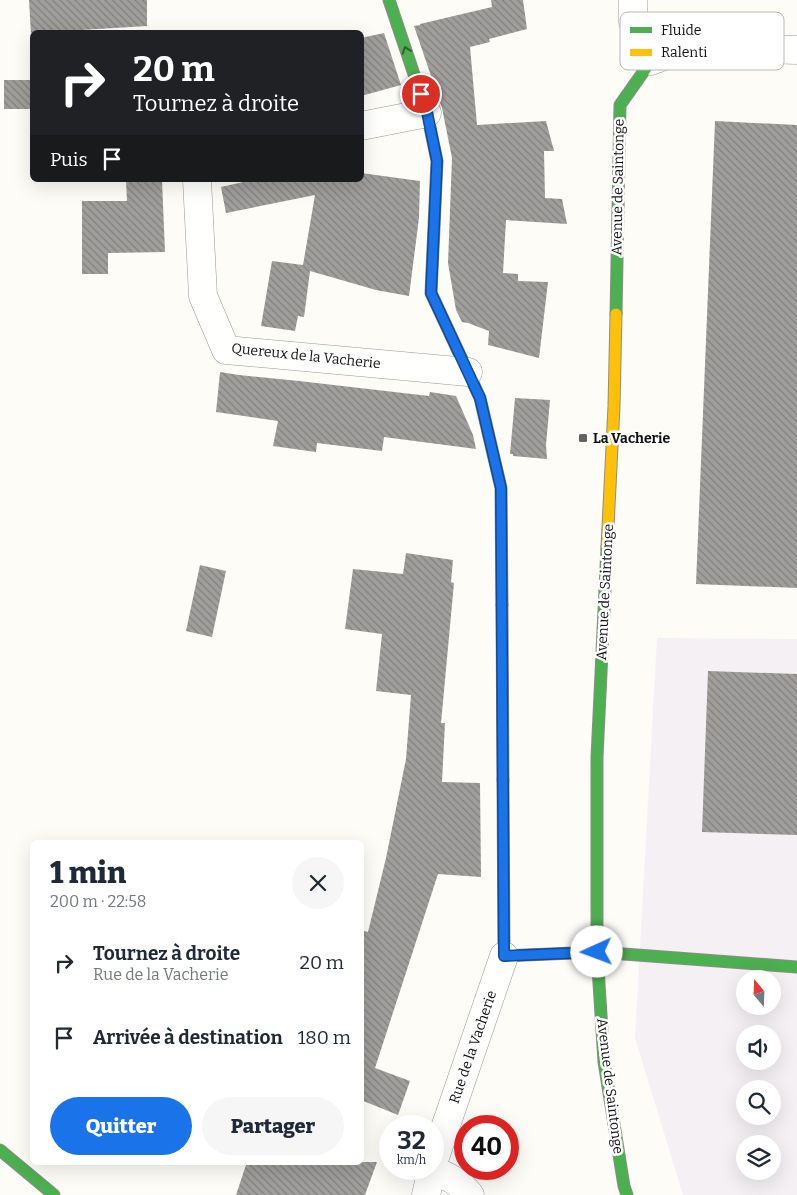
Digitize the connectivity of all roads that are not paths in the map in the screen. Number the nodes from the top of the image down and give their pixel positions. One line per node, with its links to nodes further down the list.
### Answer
1 (389, 0): 5 (street, Rue de la Vacherie, one-way to 1)
2 (784, 50): 3 (street)
3 (797, 50)
4 (645, 70): 9 (street, Avenue de Saintonge)
5 (427, 112): 6 (street); 8 (street, Rue de la Vacherie)
6 (364, 125)
7 (197, 182): 8 (street, Quereux de la Vacherie)
8 (468, 372): 10 (street, Rue de la Vacherie)
9 (597, 952): 10 (street); 11 (street); 17 (street, Avenue de Saintonge)
10 (504, 956): 12 (street, Rue de la Vacherie)
11 (797, 967)
12 (444, 1134)
13 (0, 1150): 15 (street)
14 (444, 1174): 16 (street, Rue de la Vacherie)
15 (54, 1195)
16 (470, 1195)
17 (627, 1195)

